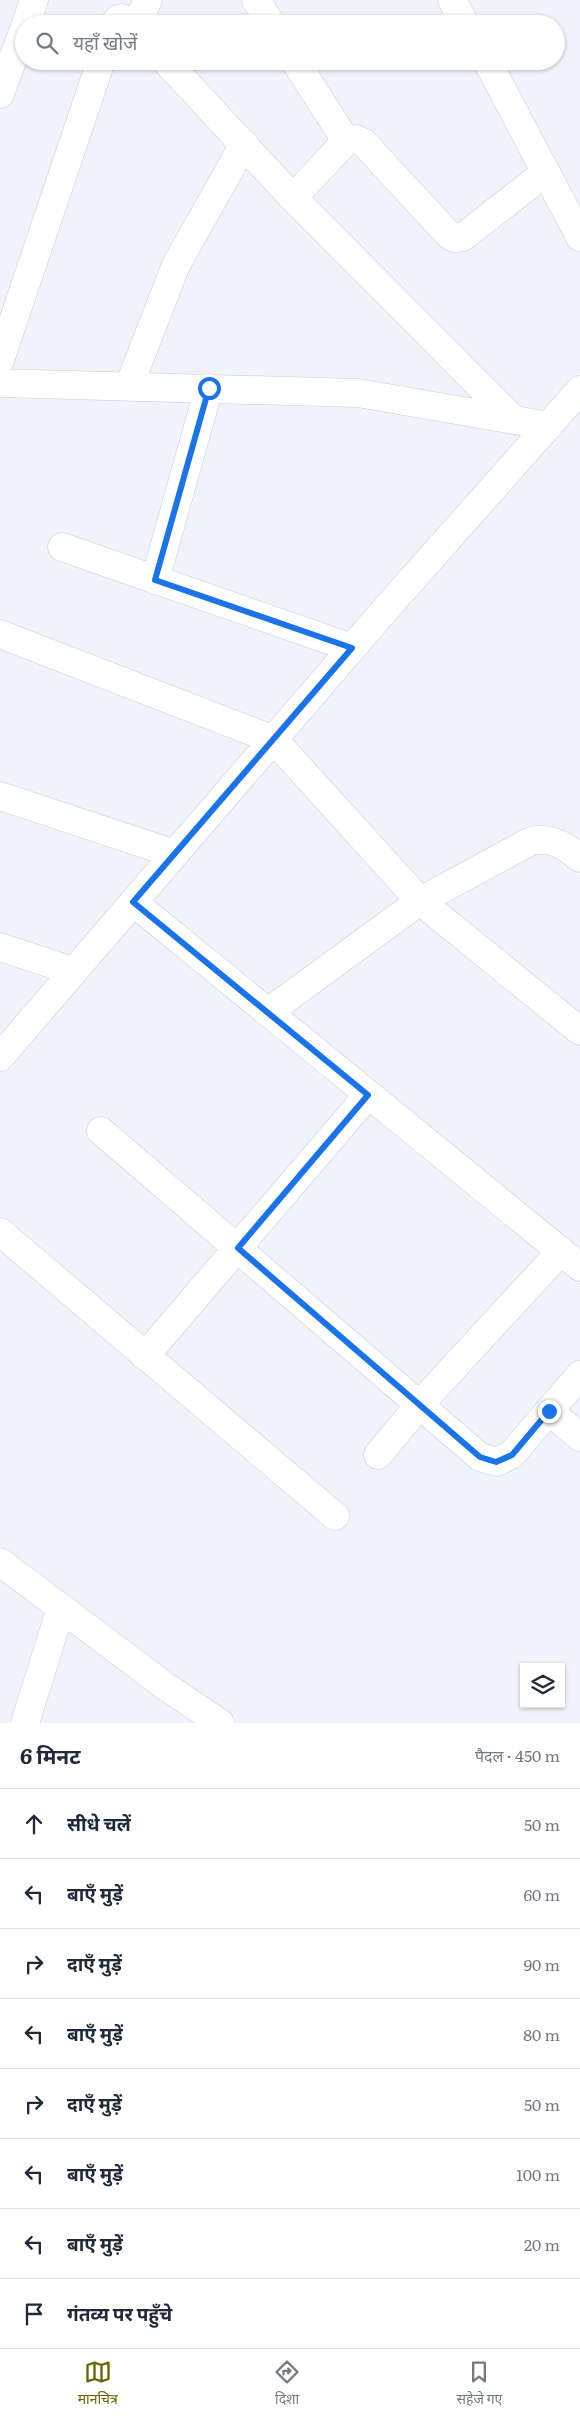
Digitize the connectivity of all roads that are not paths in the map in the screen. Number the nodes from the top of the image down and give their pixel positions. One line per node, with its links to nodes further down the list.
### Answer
1 (34, 0): 5 (street)
2 (148, 0): 6 (street)
3 (256, 0): 7 (street)
4 (452, 0): 8 (street)
5 (29, 15)
6 (142, 15)
7 (265, 15)
8 (460, 15)
9 (15, 53): 14 (street)
10 (98, 70): 20 (street)
11 (174, 70): 16 (street)
12 (301, 70): 15 (street)
13 (492, 70): 17 (street)
14 (0, 94)
15 (346, 141): 17 (street); 18 (street)
16 (244, 144): 18 (street); 22 (street)
17 (546, 172): 19 (street)
18 (293, 198): 25 (street)
19 (580, 237)
20 (0, 360)
21 (0, 383): 22 (street)
22 (129, 386): 23 (street)
23 (209, 388): 25 (street); 28 (street)
24 (580, 390): 26 (street)
25 (514, 420): 26 (street)
26 (549, 426): 30 (street)
27 (62, 547): 28 (street)
28 (155, 580): 30 (street)
29 (0, 634): 31 (street)
30 (352, 648): 31 (street)
31 (274, 740): 33 (street); 35 (street)
32 (0, 796): 33 (street)
33 (175, 854): 36 (street)
34 (580, 858): 35 (street)
35 (420, 901): 39 (street); 40 (street)
36 (133, 902): 38 (street); 39 (street)
37 (0, 947): 38 (street)
38 (73, 971): 41 (street)
39 (268, 1012): 42 (street)
40 (580, 1031)
41 (0, 1057)
42 (368, 1095): 45 (street); 46 (street)
43 (101, 1131): 45 (street)
44 (0, 1232): 47 (street)
45 (238, 1248): 47 (street); 49 (street)
46 (570, 1259): 49 (street)
47 (145, 1356): 53 (street)
48 (580, 1375): 50 (street)
49 (420, 1404): 50 (street); 52 (street)
50 (549, 1411): 51 (street)
51 (580, 1437)
52 (378, 1455)
53 (335, 1516)
54 (0, 1562): 55 (street)
55 (61, 1608): 56 (street); 57 (street)
56 (25, 1723)
57 (220, 1723)

